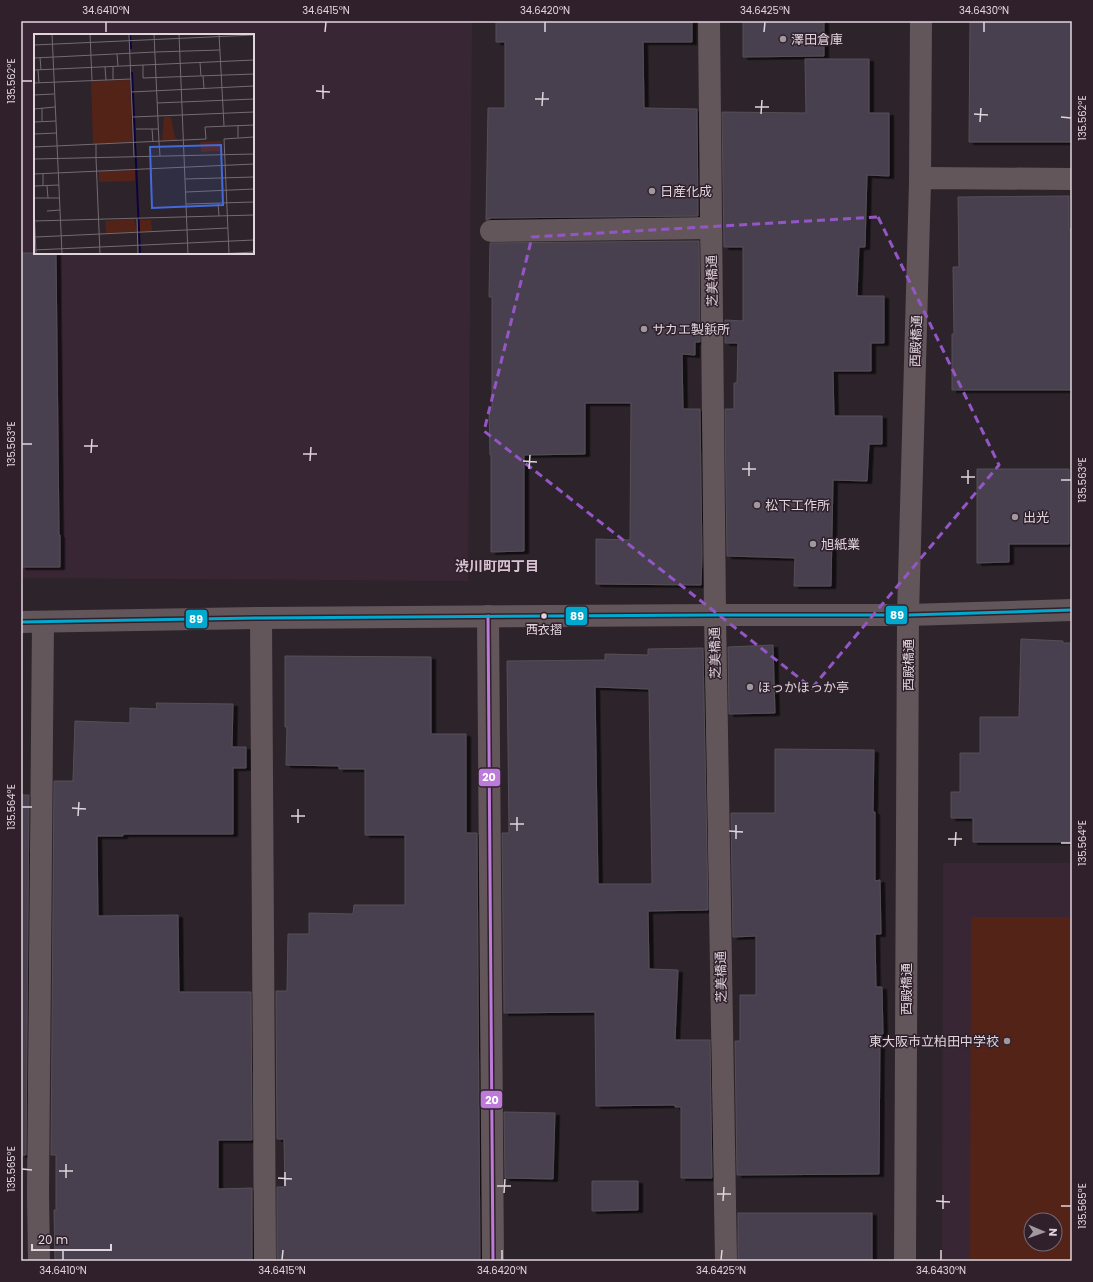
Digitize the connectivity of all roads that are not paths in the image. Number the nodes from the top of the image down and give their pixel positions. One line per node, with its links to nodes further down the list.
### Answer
1 (709, 21): 5 (street, 芝美橋通)
2 (921, 21): 4 (street, 西殿橋通)
3 (1072, 179): 4 (street)
4 (920, 183): 9 (street, 西殿橋通)
5 (711, 228): 6 (street); 8 (street, 芝美橋通)
6 (491, 231)
7 (1072, 610): 9 (street)
8 (715, 615): 9 (street); 10 (street); 18 (street, 芝美橋通)
9 (908, 615): 19 (street, 西殿橋通)
10 (488, 616): 11 (street); 17 (street)
11 (261, 618): 13 (street); 16 (street)
12 (21, 622): 13 (street)
13 (43, 622): 14 (street)
14 (30, 1193): 15 (street)
15 (39, 1261)
16 (265, 1261)
17 (493, 1261)
18 (726, 1261)
19 (905, 1261)

